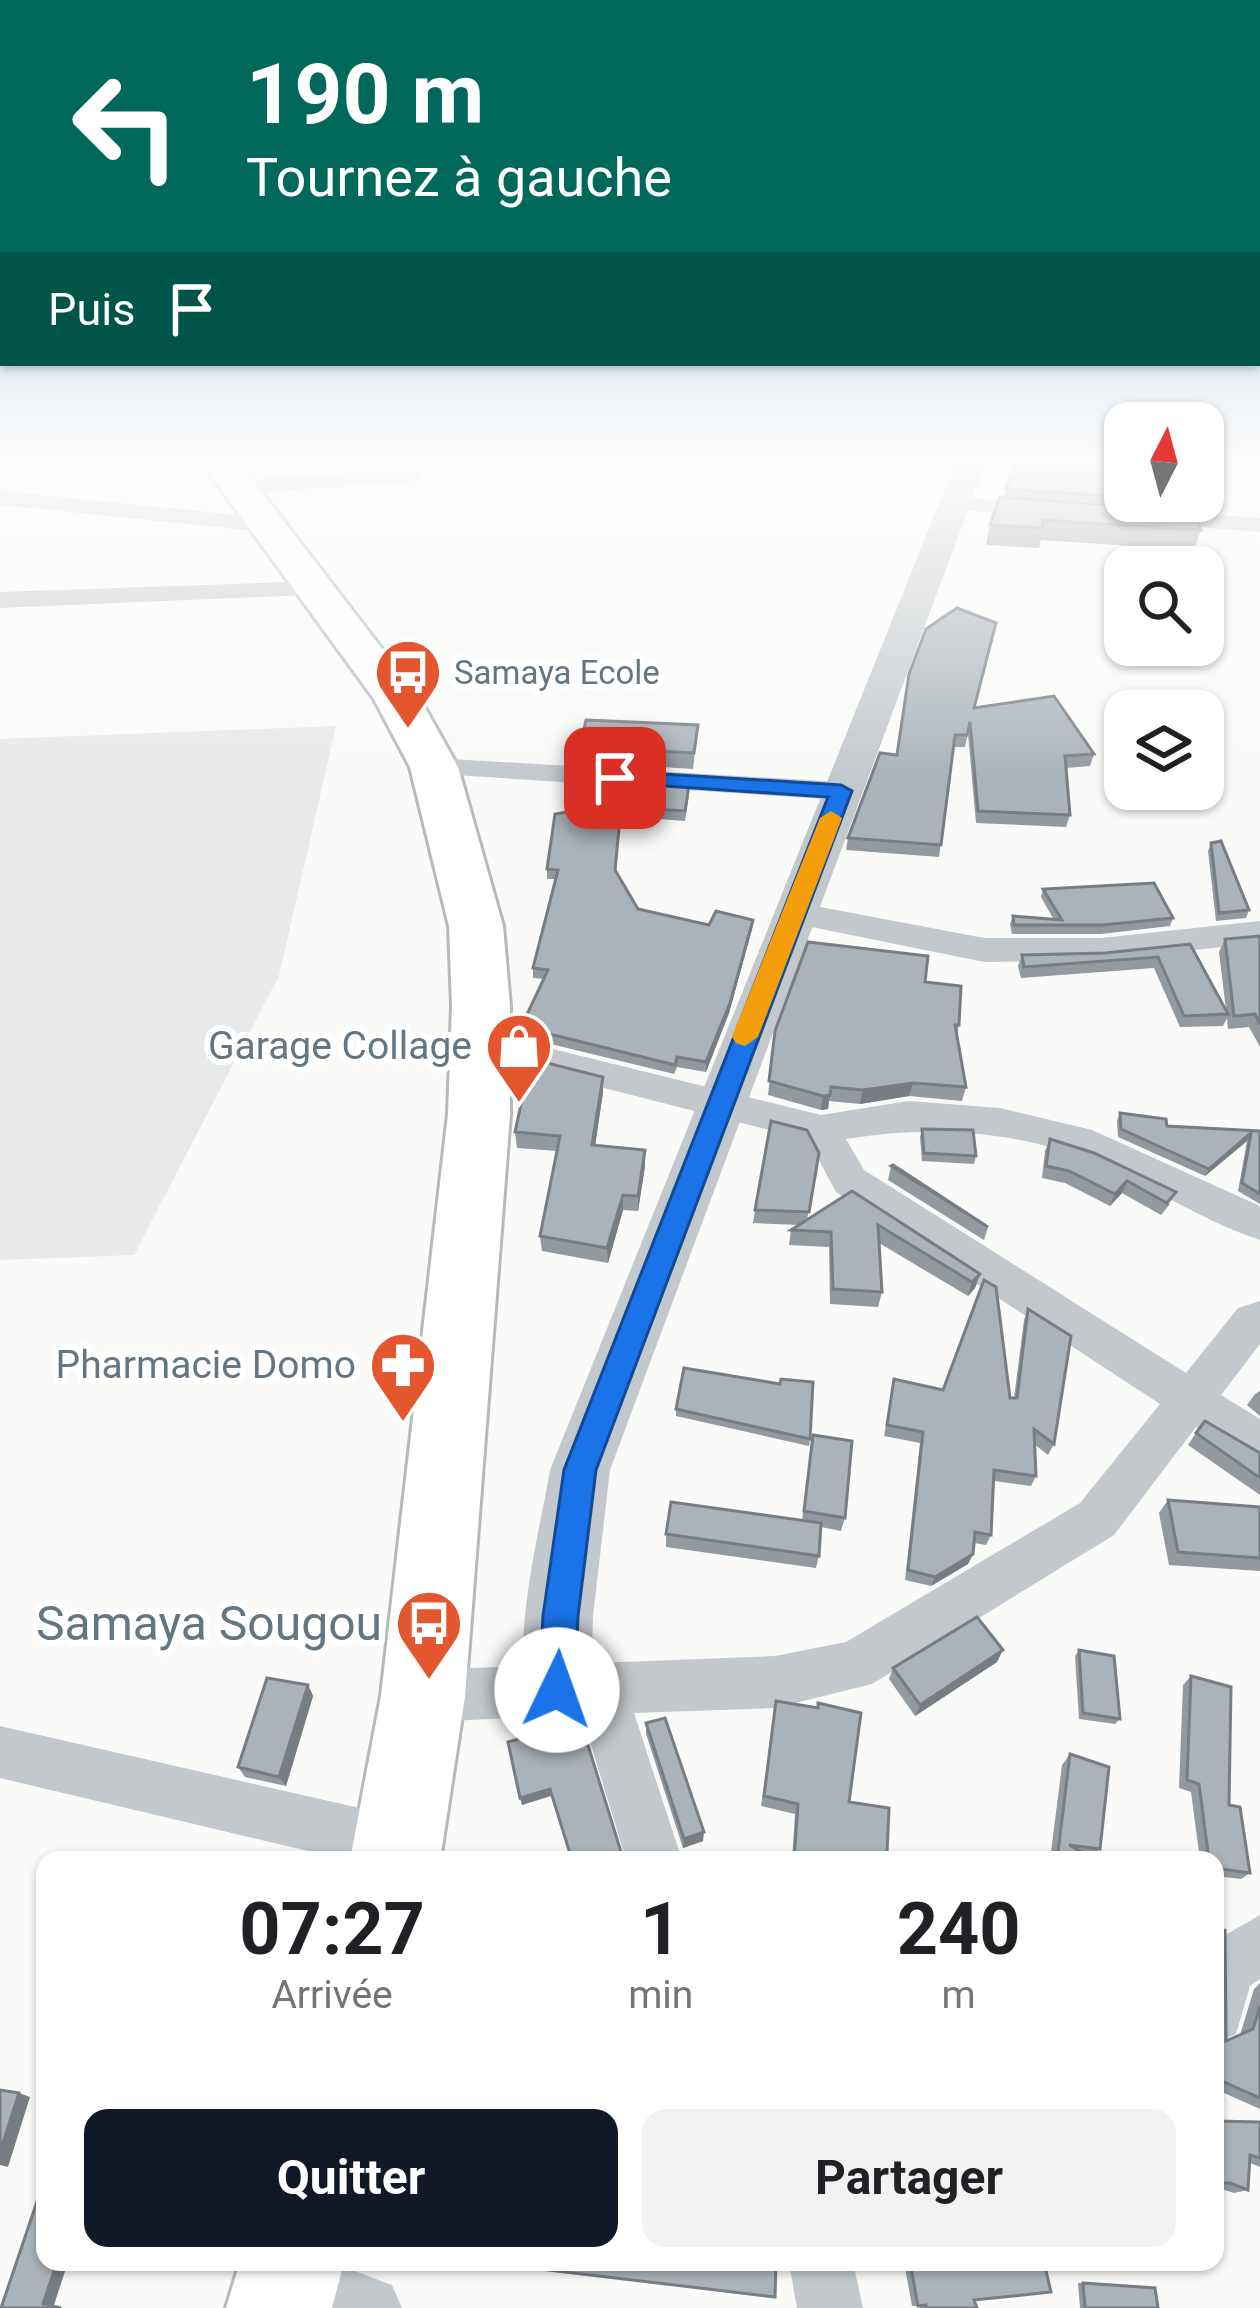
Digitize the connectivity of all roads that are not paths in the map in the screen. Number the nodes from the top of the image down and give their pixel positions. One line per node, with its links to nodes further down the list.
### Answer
1 (300, 567): 3 (main road)
2 (929, 567): 6 (street)
3 (318, 590): 4 (street); 5 (main road)
4 (0, 600)
5 (434, 767): 6 (street); 9 (main road)
6 (841, 791): 7 (street)
7 (794, 913): 8 (street); 10 (street)
8 (1260, 932)
9 (480, 1044): 10 (street); 17 (main road)
10 (719, 1104): 11 (street); 16 (street)
11 (821, 1129): 12 (street); 14 (street)
12 (1260, 1224)
13 (1260, 1319): 14 (street)
14 (1192, 1397): 15 (street); 16 (street)
15 (1260, 1444)
16 (579, 1690): 17 (street); 21 (street)
17 (423, 1696): 20 (main road)
18 (5, 1765): 19 (street)
19 (388, 1851)
20 (397, 1851)
21 (650, 1851)
22 (1260, 1944): 23 (street)
23 (1224, 1970)
24 (823, 2271): 25 (street)
25 (830, 2308)

